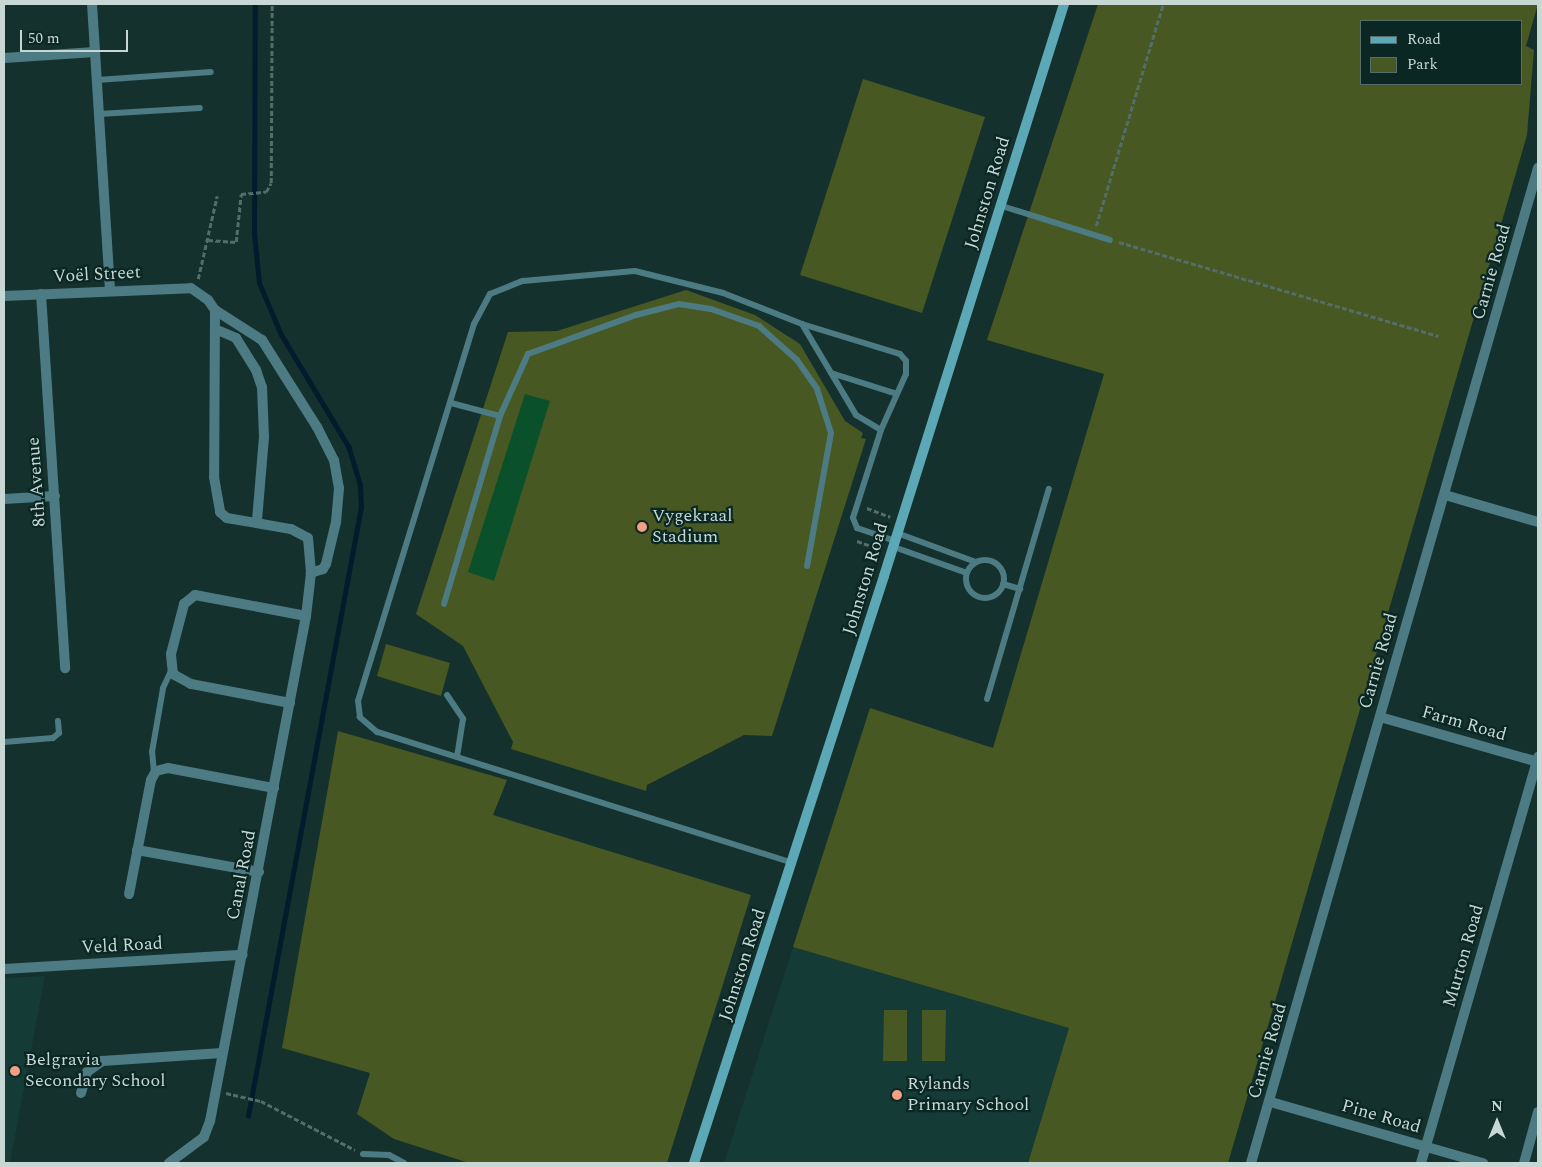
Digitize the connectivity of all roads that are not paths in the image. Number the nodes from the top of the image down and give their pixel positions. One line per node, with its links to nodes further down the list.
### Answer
1 (92, 4): 3 (street)
2 (1064, 4): 10 (street, Johnston Road)
3 (95, 52): 4 (street); 6 (street)
4 (4, 58)
5 (211, 72): 6 (lane)
6 (97, 80): 8 (street)
7 (200, 108): 8 (lane)
8 (99, 114): 12 (street)
9 (1538, 168): 24 (street, Carnie Road)
10 (1002, 206): 11 (lane); 29 (street, Johnston Road)
11 (1110, 240)
12 (110, 290): 13 (street, Voël Street); 15 (street, Voël Street)
13 (41, 294): 14 (street, Voël Street); 25 (street, 8th Avenue)
14 (4, 296)
15 (215, 310): 17 (street); 32 (street)
16 (802, 324): 18 (lane); 19 (lane); 20 (lane)
17 (215, 329): 27 (street); 27 (street)
18 (831, 373): 19 (lane); 22 (lane)
19 (897, 394): 22 (lane)
20 (451, 403): 21 (lane); 46 (lane)
21 (500, 416): 31 (lane); 36 (lane)
22 (881, 430): 29 (lane)
23 (1049, 489): 35 (lane)
24 (1445, 495): 28 (street); 43 (street, Carnie Road)
25 (55, 496): 26 (street); 38 (street, 8th Avenue)
26 (4, 499)
27 (257, 521): 32 (street, Canal Road)
28 (1538, 522)
29 (895, 540): 30 (lane); 33 (lane); 51 (street, Johnston Road)
30 (976, 562): 33 (lane); 34 (lane)
31 (807, 566)
32 (311, 573): 37 (street, Canal Road)
33 (967, 573): 34 (lane)
34 (1003, 584): 35 (lane)
35 (1020, 589): 41 (lane)
36 (444, 604)
37 (306, 616): 39 (street); 42 (street, Canal Road)
38 (65, 668)
39 (171, 671): 42 (street); 48 (lane)
40 (447, 695): 46 (lane)
41 (987, 699)
42 (290, 703): 49 (street, Canal Road)
43 (1380, 717): 47 (street, Farm Road); 58 (street, Carnie Road)
44 (58, 720): 45 (lane)
45 (4, 742)
46 (457, 757): 51 (lane)
47 (1538, 760): 60 (street, Murton Road)
48 (154, 773): 49 (street); 50 (street)
49 (274, 788): 52 (street, Canal Road)
50 (137, 850): 52 (street); 53 (street)
51 (793, 863): 64 (street, Johnston Road)
52 (259, 872): 54 (street, Canal Road)
53 (129, 894)
54 (243, 955): 55 (street, Veld Road); 56 (street, Canal Road)
55 (4, 968)
56 (222, 1052): 57 (street); 62 (street, Canal Road)
57 (81, 1094)
58 (1271, 1102): 60 (street, Pine Road); 65 (street, Carnie Road)
59 (1538, 1112): 68 (street)
60 (1426, 1147): 66 (street, Murton Road); 67 (street, Pine Road)
61 (363, 1154): 63 (lane)
62 (169, 1163)
63 (404, 1163)
64 (694, 1163)
65 (1251, 1163)
66 (1422, 1163)
67 (1483, 1163)
68 (1524, 1163)

